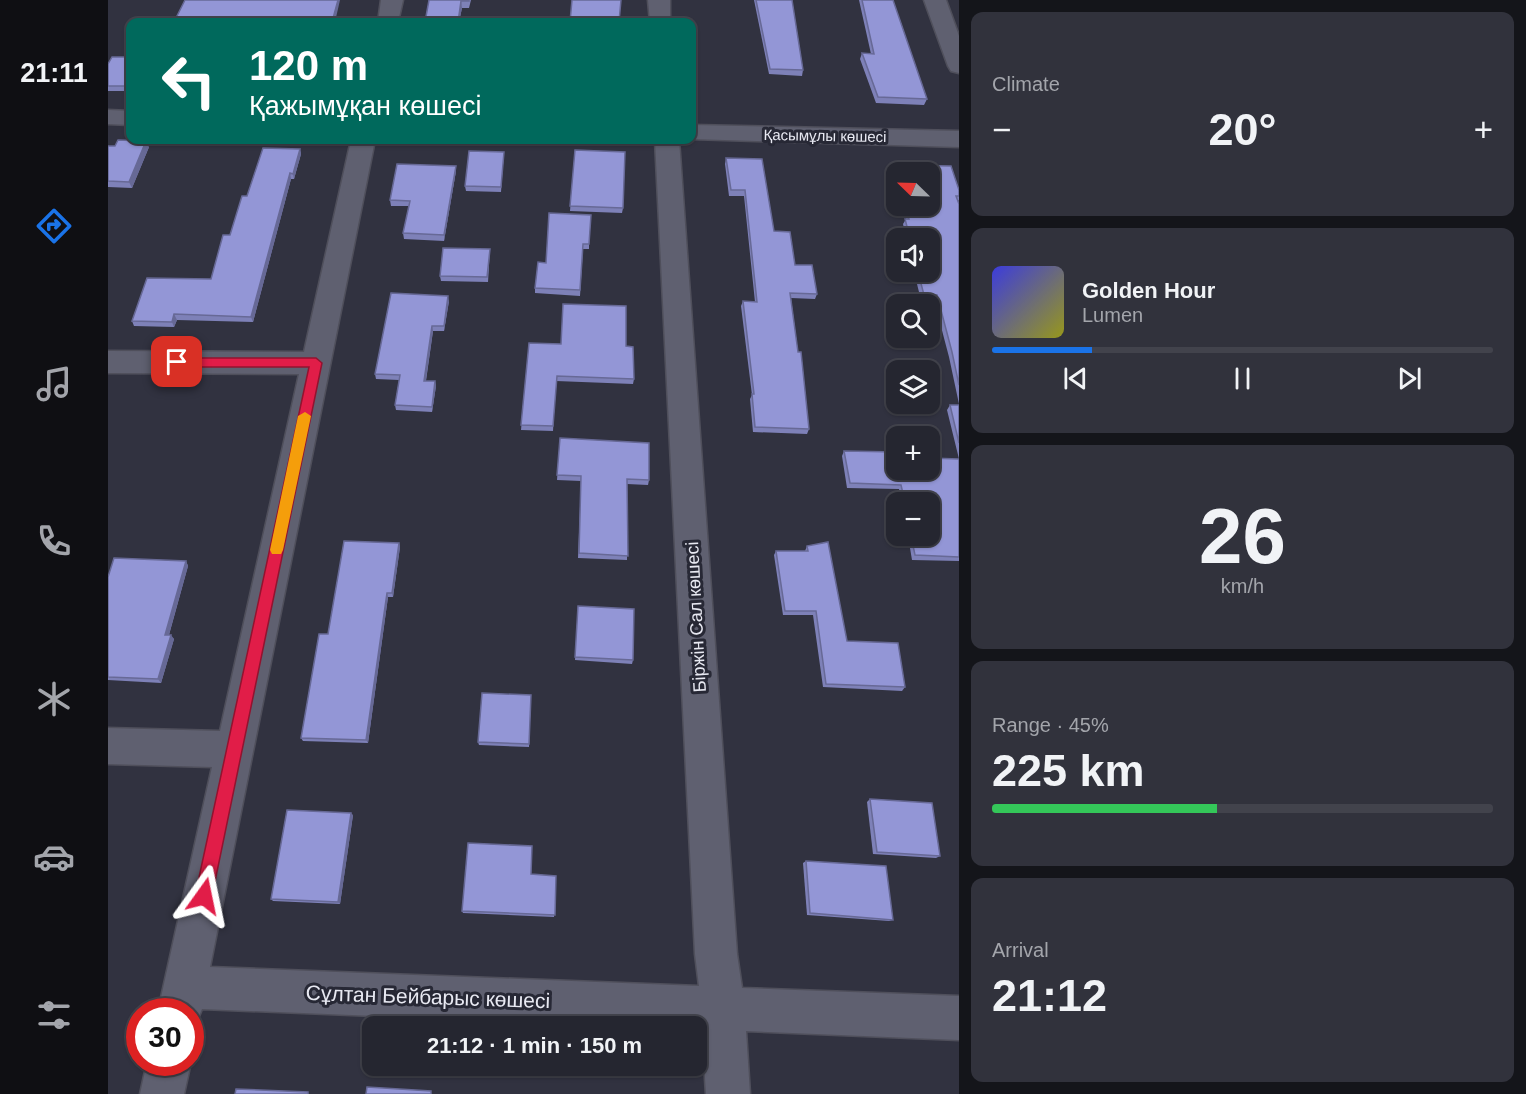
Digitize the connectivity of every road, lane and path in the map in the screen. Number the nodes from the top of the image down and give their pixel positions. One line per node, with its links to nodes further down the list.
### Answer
1 (392, 0): 4 (street)
2 (659, 0): 5 (street)
3 (935, 0): 6 (street)
4 (389, 18)
5 (660, 18)
6 (959, 66)
7 (108, 117): 8 (street)
8 (126, 118)
9 (696, 132): 10 (street, Қасымұлы көшесі)
10 (959, 139)
11 (362, 144): 14 (street)
12 (667, 144): 19 (street, Біржін Сал көшесі)
13 (108, 362): 14 (street)
14 (316, 363): 16 (street)
15 (108, 746): 16 (street)
16 (234, 750): 17 (street)
17 (182, 998)
18 (204, 999): 19 (street, Сұлтан Бейбарыс көшесі)
19 (723, 1009): 20 (street, Сұлтан Бейбарыс көшесі); 23 (street, Біржін Сал көшесі)
20 (959, 1018)
21 (166, 1076): 22 (street)
22 (162, 1094)
23 (728, 1094)

